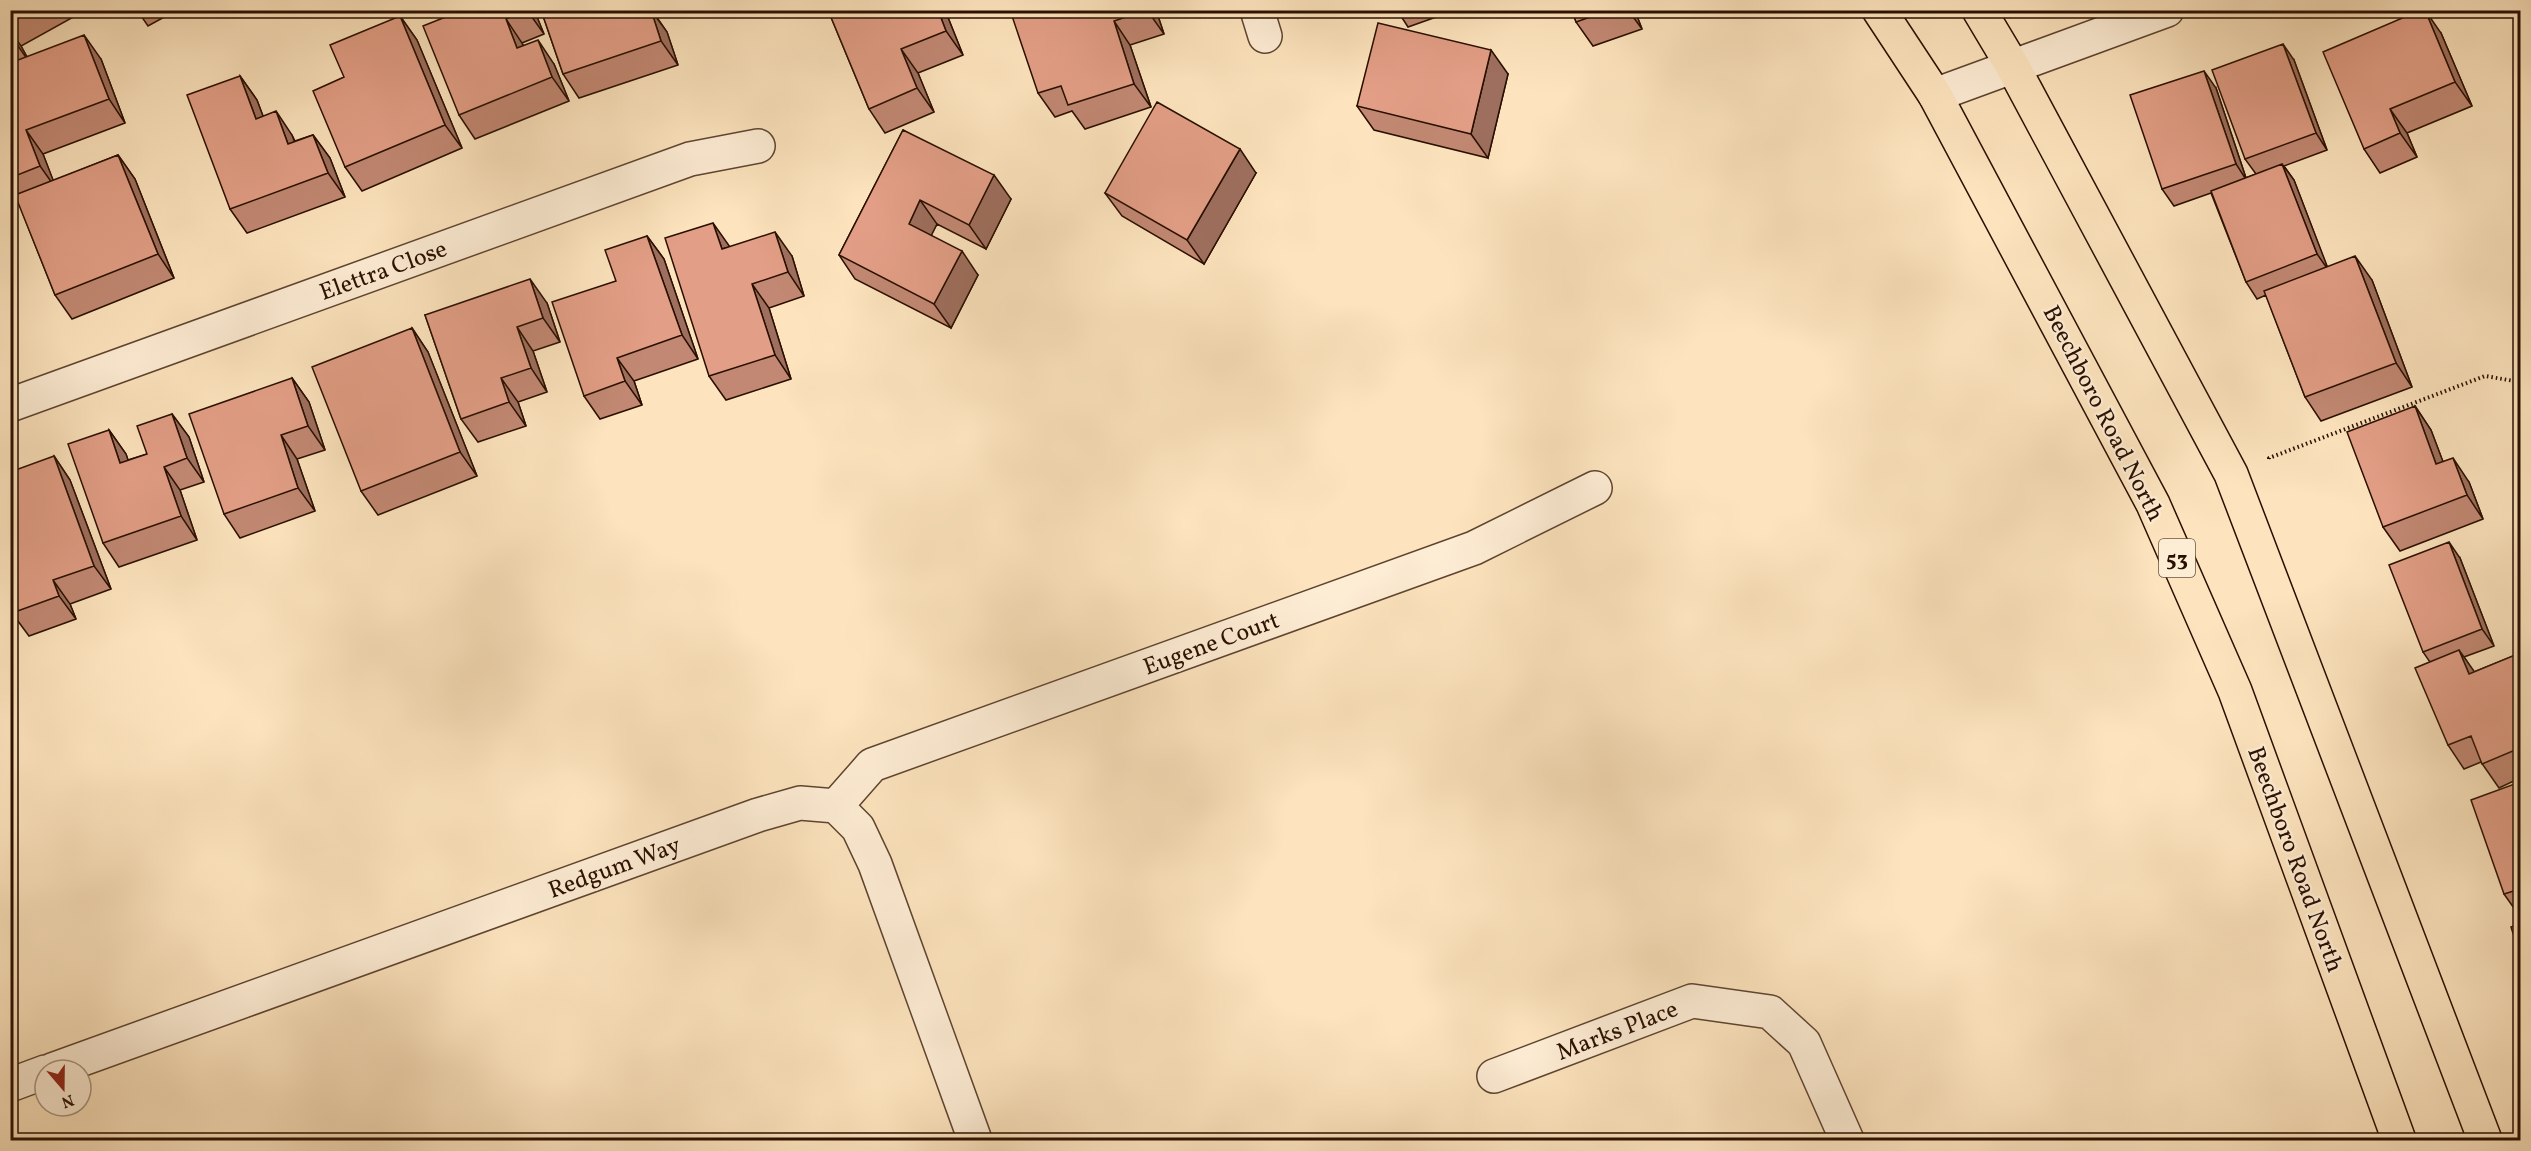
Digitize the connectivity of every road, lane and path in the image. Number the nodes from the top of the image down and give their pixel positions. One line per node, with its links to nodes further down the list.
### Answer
1 (1879, 10): 5 (main road, Beechboro Road North / 53)
2 (1979, 10): 4 (main road)
3 (2167, 10): 4 (street)
4 (2013, 67): 5 (street); 19 (main road)
5 (1935, 95): 18 (main road, Beechboro Road North / 53)
6 (758, 146): 8 (street, Elettra Close)
7 (2520, 382): 9 (path)
8 (11, 405)
9 (2273, 469)
10 (1595, 488): 11 (street, Eugene Court)
11 (836, 806): 12 (street, Redgum Way); 16 (street)
12 (85, 1058)
13 (33, 1076): 15 (street)
14 (1494, 1076): 17 (street, Marks Place)
15 (10, 1085)
16 (975, 1140)
17 (1847, 1140)
18 (2399, 1140)
19 (2485, 1140)

